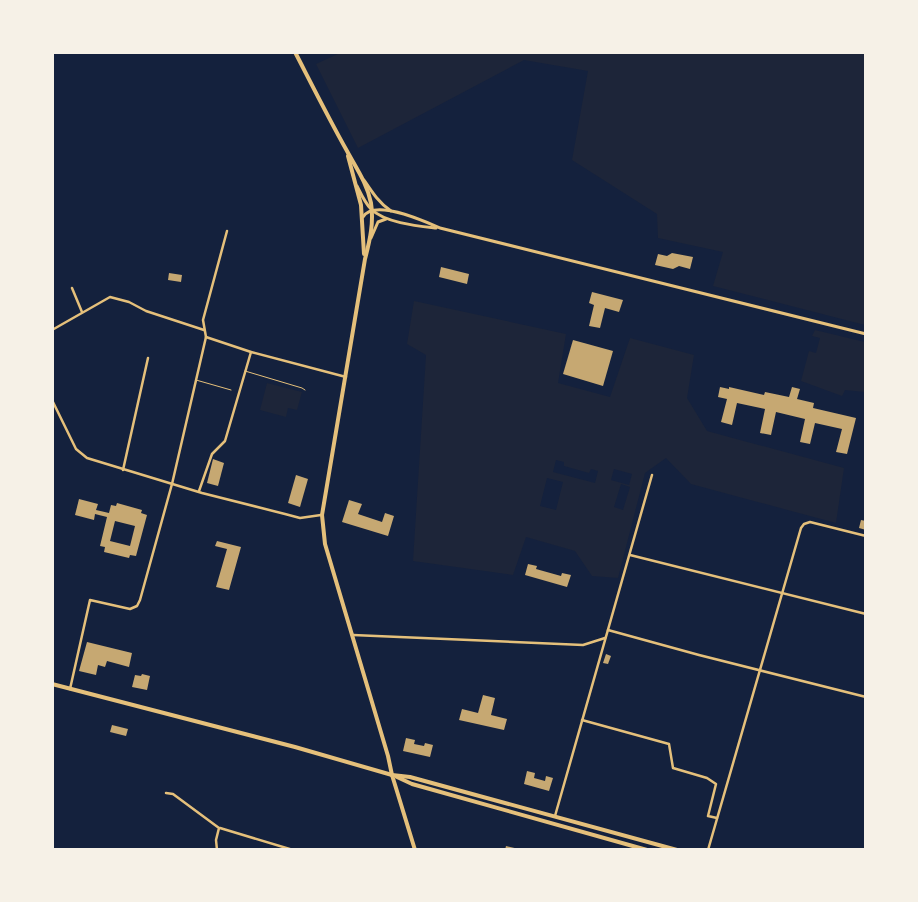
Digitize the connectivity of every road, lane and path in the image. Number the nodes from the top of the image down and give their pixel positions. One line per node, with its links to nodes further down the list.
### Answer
1 (295, 52): 2 (main road)
2 (347, 151): 3 (main road); 4 (main road)
3 (363, 177): 5 (main road); 6 (street)
4 (355, 180): 5 (street); 7 (main road)
5 (372, 210): 6 (street); 7 (street); 8 (street); 11 (main road)
6 (394, 212): 9 (street)
7 (363, 217): 12 (main road)
8 (389, 219): 9 (street); 11 (street)
9 (440, 228): 17 (street)
10 (227, 231): 16 (street)
11 (370, 241): 12 (main road)
12 (365, 259): 22 (main road)
13 (72, 288): 14 (street)
14 (82, 312): 15 (street); 16 (street)
15 (52, 330)
16 (204, 330): 18 (street)
17 (866, 334)
18 (206, 337): 19 (street); 23 (street)
19 (251, 352): 21 (street); 22 (street)
20 (148, 358): 27 (street)
21 (244, 370): 25 (lane); 30 (street)
22 (346, 377): 31 (main road)
23 (196, 380): 24 (lane); 29 (street)
24 (232, 390)
25 (305, 390)
26 (52, 400): 27 (street)
27 (123, 470): 29 (street)
28 (652, 475): 33 (street)
29 (172, 484): 30 (street); 41 (street)
30 (199, 492): 31 (street)
31 (322, 515): 37 (main road)
32 (866, 536): 34 (street)
33 (630, 555): 34 (street); 36 (street)
34 (783, 594): 35 (street); 39 (street)
35 (866, 614)
36 (608, 630): 38 (street); 39 (street)
37 (353, 636): 38 (street); 44 (main road)
38 (605, 638): 43 (street)
39 (760, 670): 42 (street); 47 (street)
40 (52, 684): 41 (main road)
41 (70, 689): 44 (main road)
42 (866, 697)
43 (582, 720): 46 (street); 47 (street)
44 (392, 775): 46 (main road); 51 (main road); 52 (main road)
45 (166, 793): 48 (street)
46 (555, 816): 53 (main road)
47 (717, 818): 54 (street)
48 (219, 828): 49 (street); 50 (street)
49 (217, 850)
50 (293, 850)
51 (415, 850)
52 (647, 850)
53 (677, 850)
54 (708, 850)

